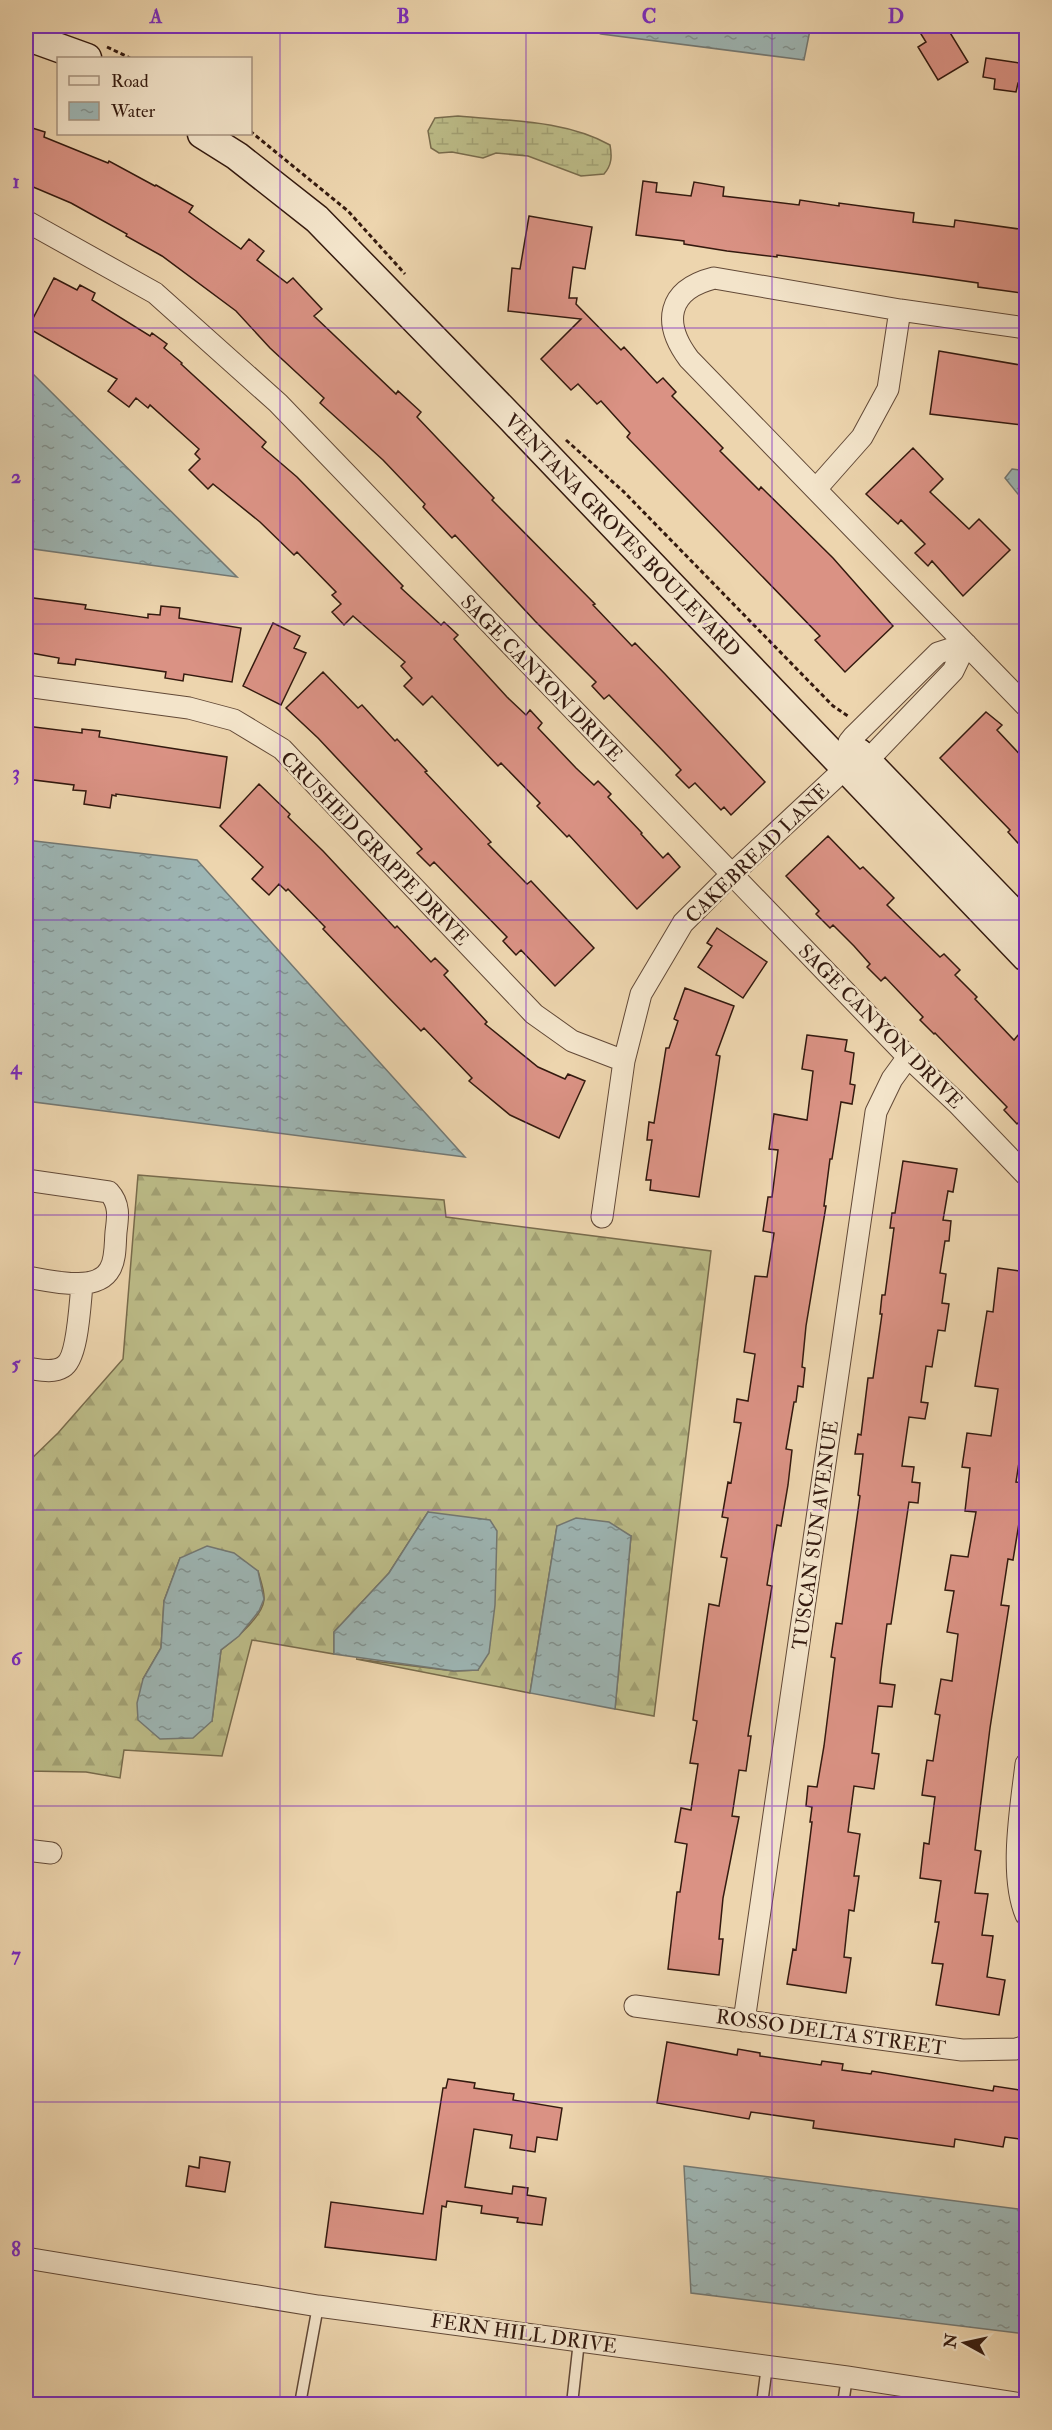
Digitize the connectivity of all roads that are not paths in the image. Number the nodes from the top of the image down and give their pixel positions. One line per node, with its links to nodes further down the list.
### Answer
1 (26, 36): 3 (street)
2 (26, 50): 4 (street)
3 (84, 57)
4 (57, 62)
5 (204, 135): 14 (street, VENTANA GROVES BOULEVARD)
6 (225, 135): 14 (street, VENTANA GROVES BOULEVARD)
7 (26, 221): 15 (street, SAGE CANYON DRIVE)
8 (900, 310): 9 (street); 10 (street); 10 (street)
9 (1026, 328)
10 (816, 489): 11 (street)
11 (966, 644): 13 (street); 14 (street, CAKEBREAD LANE); 14 (street, CAKEBREAD LANE)
12 (26, 686): 19 (street, CRUSHED GRAPPE DRIVE)
13 (1026, 706)
14 (856, 750): 15 (street, CAKEBREAD LANE); 16 (street, VENTANA GROVES BOULEVARD); 17 (street, VENTANA GROVES BOULEVARD)
15 (732, 874): 18 (street, SAGE CANYON DRIVE); 19 (street, CAKEBREAD LANE)
16 (1026, 926)
17 (1026, 957)
18 (908, 1057): 20 (street, SAGE CANYON DRIVE); 31 (street, TUSCAN SUN AVENUE)
19 (624, 1061): 22 (street, CAKEBREAD LANE)
20 (1026, 1175)
21 (26, 1180): 24 (street)
22 (602, 1217)
23 (26, 1277): 24 (street)
24 (82, 1285): 25 (street)
25 (26, 1368)
26 (1026, 1764): 29 (street)
27 (26, 1850): 28 (street)
28 (51, 1853)
29 (1026, 1915)
30 (635, 2006): 31 (street, ROSSO DELTA STREET)
31 (744, 2021): 32 (street, ROSSO DELTA STREET)
32 (1026, 2046)
33 (26, 2258): 34 (street, FERN HILL DRIVE)
34 (318, 2306): 35 (street, FERN HILL DRIVE); 38 (lane)
35 (579, 2341): 36 (street, FERN HILL DRIVE); 39 (lane)
36 (767, 2366): 37 (street, FERN HILL DRIVE); 40 (lane)
37 (847, 2377): 41 (lane); 42 (street, FERN HILL DRIVE)
38 (300, 2404)
39 (572, 2404)
40 (762, 2404)
41 (843, 2404)
42 (1022, 2404)

